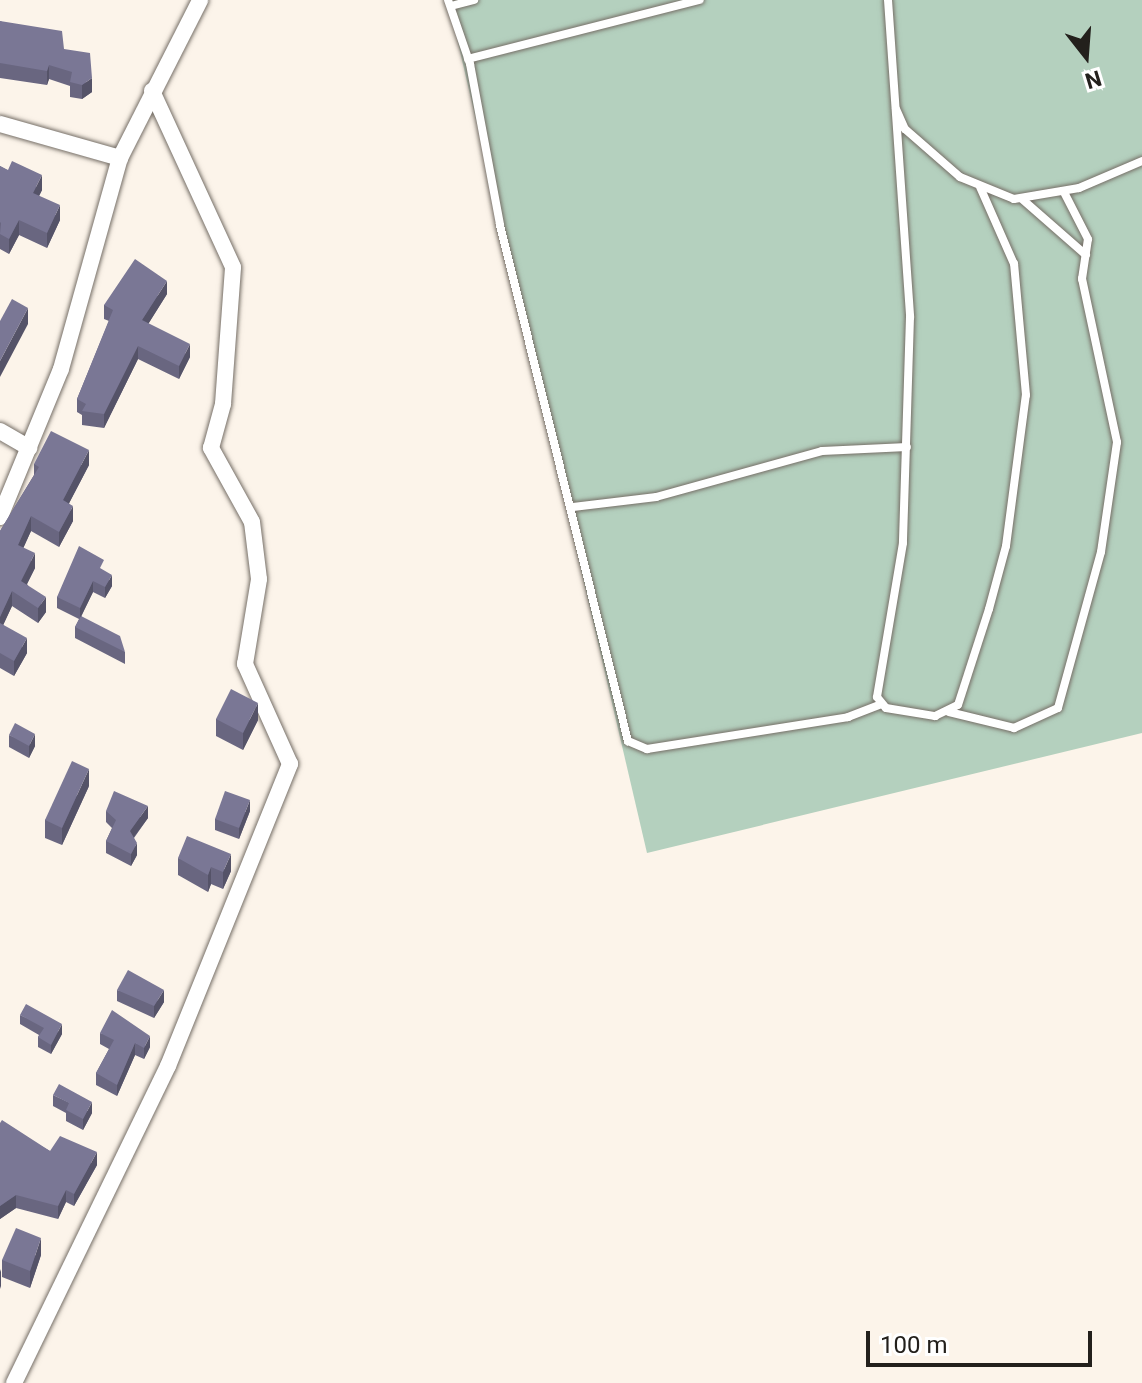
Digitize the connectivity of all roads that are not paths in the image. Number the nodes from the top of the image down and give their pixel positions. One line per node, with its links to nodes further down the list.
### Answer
1 (200, 0): 9 (street)
2 (474, 0): 6 (lane)
3 (651, 0): 7 (lane)
4 (700, 0): 7 (lane)
5 (888, 0): 10 (lane)
6 (450, 3): 8 (lane)
7 (654, 11): 8 (lane)
8 (468, 59): 21 (lane)
9 (152, 91): 12 (street); 25 (street)
10 (894, 105): 14 (lane); 19 (lane)
11 (0, 124): 12 (street)
12 (120, 158): 20 (street)
13 (1142, 161): 15 (lane)
14 (980, 187): 16 (lane); 24 (lane)
15 (1064, 192): 16 (lane); 17 (lane)
16 (1022, 199): 17 (lane)
17 (1086, 255): 24 (lane)
18 (0, 431): 20 (street)
19 (907, 447): 21 (lane); 23 (lane)
20 (30, 448): 22 (street)
21 (573, 507): 23 (lane)
22 (0, 517)
23 (882, 704): 24 (lane)
24 (949, 712)
25 (14, 1383)

